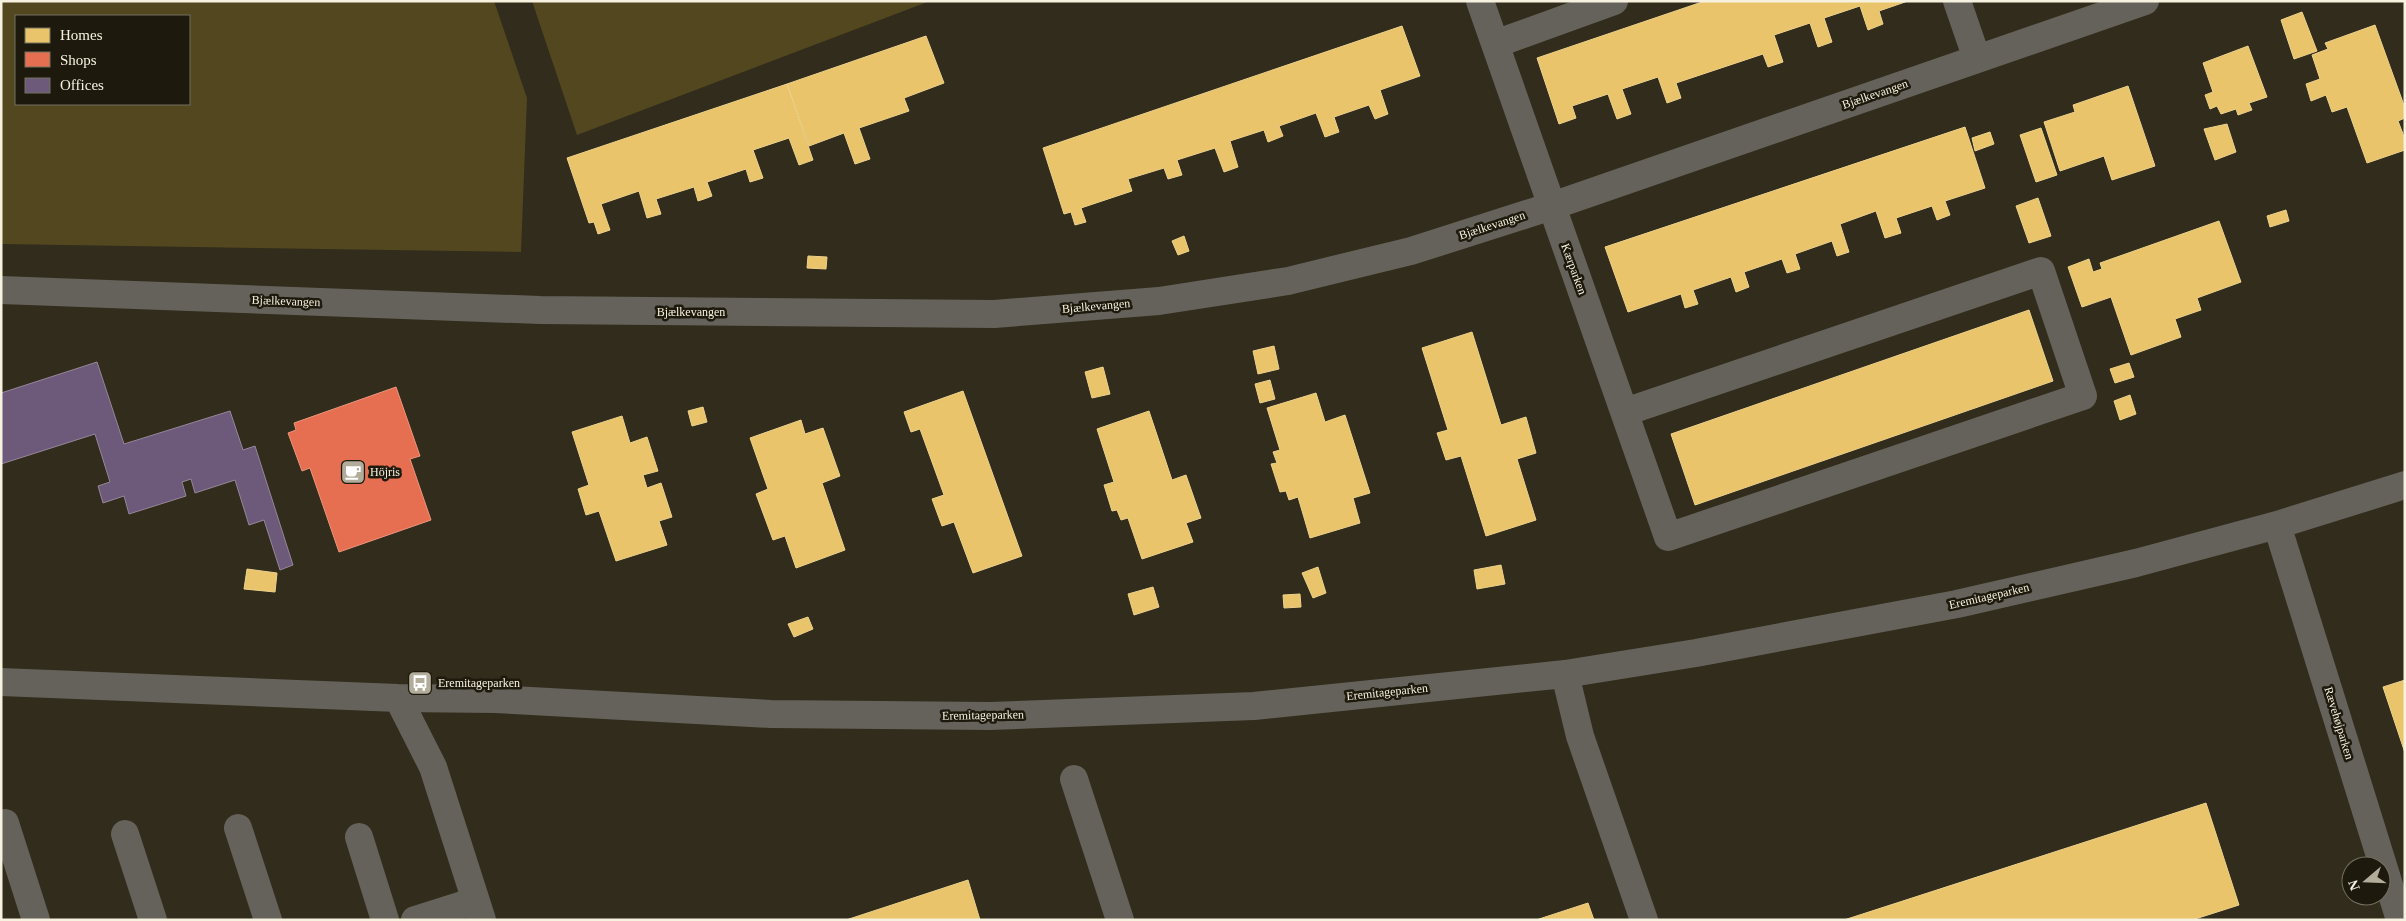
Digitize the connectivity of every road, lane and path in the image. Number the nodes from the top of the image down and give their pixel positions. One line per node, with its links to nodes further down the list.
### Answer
1 (1480, 1): 5 (street, Kærparken)
2 (1614, 1): 5 (street)
3 (1957, 1): 6 (street)
4 (2144, 1): 6 (street, Bjælkevangen)
5 (1495, 44): 7 (street, Kærparken)
6 (1977, 59): 7 (street, Bjælkevangen)
7 (1552, 206): 8 (street, Bjælkevangen); 9 (street, Kærparken)
8 (1, 290)
9 (1625, 412): 9 (street, Kærparken)
10 (2405, 485): 11 (street, Eremitageparken)
11 (2278, 525): 12 (street, Eremitageparken); 28 (street, Rævehøjparken)
12 (1565, 674): 14 (street, Eremitageparken); 27 (street)
13 (1, 682): 14 (street, Eremitageparken)
14 (398, 698): 20 (street)
15 (1074, 779): 26 (street)
16 (5, 823): 21 (street)
17 (238, 828): 23 (street)
18 (125, 834): 22 (street)
19 (359, 837): 24 (street)
20 (479, 910): 25 (street)
21 (36, 920)
22 (153, 920)
23 (268, 920)
24 (385, 920)
25 (415, 920)
26 (1120, 920)
27 (1644, 920)
28 (2400, 920)

